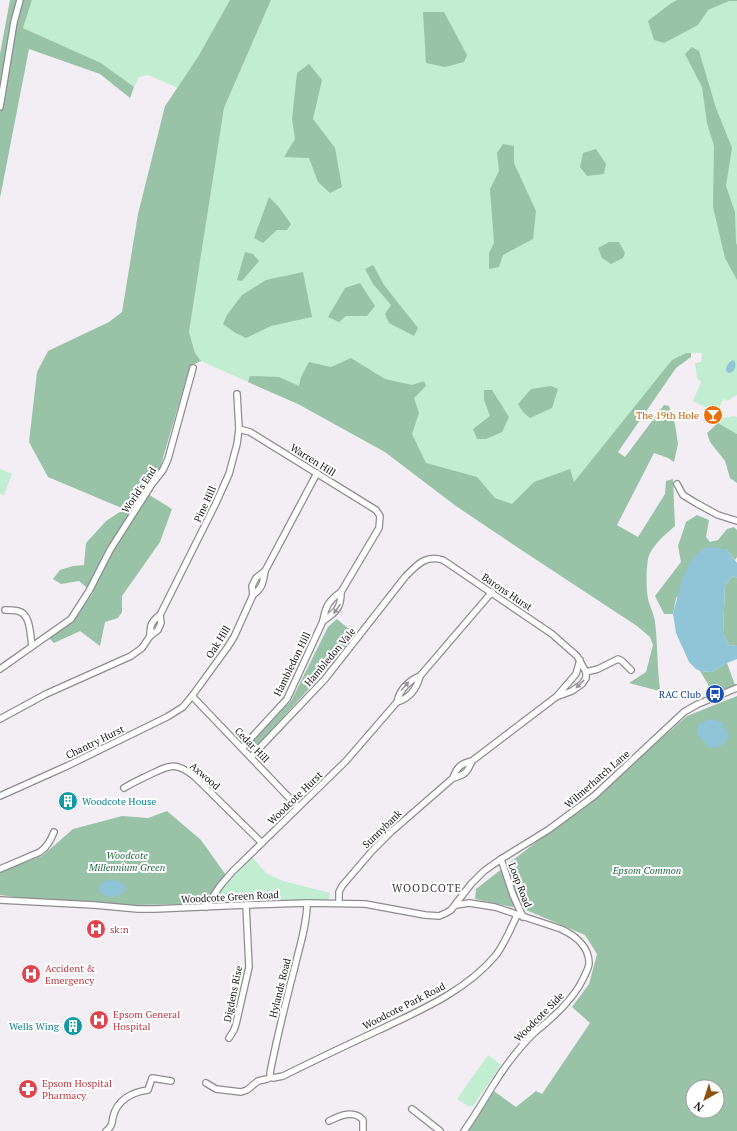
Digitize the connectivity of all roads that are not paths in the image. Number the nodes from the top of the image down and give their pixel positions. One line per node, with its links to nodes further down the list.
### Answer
1 (20, 0): 2 (street)
2 (0, 107)
3 (193, 368): 15 (street, World's End)
4 (237, 394): 5 (street, Pine Hill)
5 (239, 429): 6 (street, Warren Hill); 25 (street, Pine Hill)
6 (317, 473): 8 (street, Warren Hill); 22 (street, Oak Hill)
7 (677, 484): 9 (street)
8 (376, 510): 11 (street, Hambledon Hill)
9 (737, 521)
10 (418, 565): 12 (street, Barons Hurst); 27 (street, Hambledon Vale)
11 (341, 592): 14 (street, Hambledon Hill); 14 (street, Hambledon Hill, one-way to 14)
12 (492, 592): 16 (street, Barons Hurst); 20 (street, Woodcote Hurst)
13 (5, 610): 15 (street)
14 (323, 621): 26 (street, Hambledon Hill)
15 (32, 646): 17 (street, World's End)
16 (580, 660): 19 (street); 23 (street, Sunnybank)
17 (0, 668)
18 (631, 670): 19 (street)
19 (586, 672): 23 (street, Sunnybank, one-way to 23)
20 (420, 676): 24 (street, Woodcote Hurst); 24 (street, Woodcote Hurst, one-way to 20)
21 (737, 688): 35 (street, Wilmerhatch Lane)
22 (192, 696): 26 (street, Cedar Hill); 31 (street, Chantry Hurst)
23 (556, 697): 28 (street, Sunnybank)
24 (398, 702): 32 (street, Woodcote Hurst)
25 (0, 719)
26 (242, 748): 27 (street, Cedar Hill)
27 (251, 757): 32 (street, Cedar Hill)
28 (472, 761): 29 (street, Sunnybank); 29 (street, Sunnybank)
29 (452, 778): 39 (street, Sunnybank)
30 (124, 788): 34 (street, Axwood)
31 (0, 796)
32 (298, 807): 34 (street, Woodcote Hurst)
33 (54, 832): 36 (street)
34 (262, 843): 42 (street, Woodcote Hurst)
35 (501, 859): 41 (street, Wilmerhatch Lane); 43 (street, Loop Road)
36 (0, 869)
37 (0, 900): 42 (street, Woodcote Green Road)
38 (307, 903): 39 (street, Woodcote Green Road); 40 (street, Woodcote Green Road); 45 (street, Hylands Road)
39 (339, 903): 41 (street, Woodcote Green Road)
40 (246, 905): 42 (street, Woodcote Green Road); 44 (street, Digdens Rise)
41 (456, 905): 43 (street, Woodcote Side)
42 (206, 907)
43 (520, 916): 45 (street, Woodcote Park Road); 53 (street, Woodcote Side)
44 (229, 1038)
45 (272, 1077): 47 (street, Woodcote Park Road)
46 (171, 1081): 50 (street)
47 (206, 1084)
48 (412, 1109): 52 (street)
49 (329, 1121): 51 (street)
50 (106, 1131)
51 (363, 1131)
52 (440, 1131)
53 (464, 1131)

